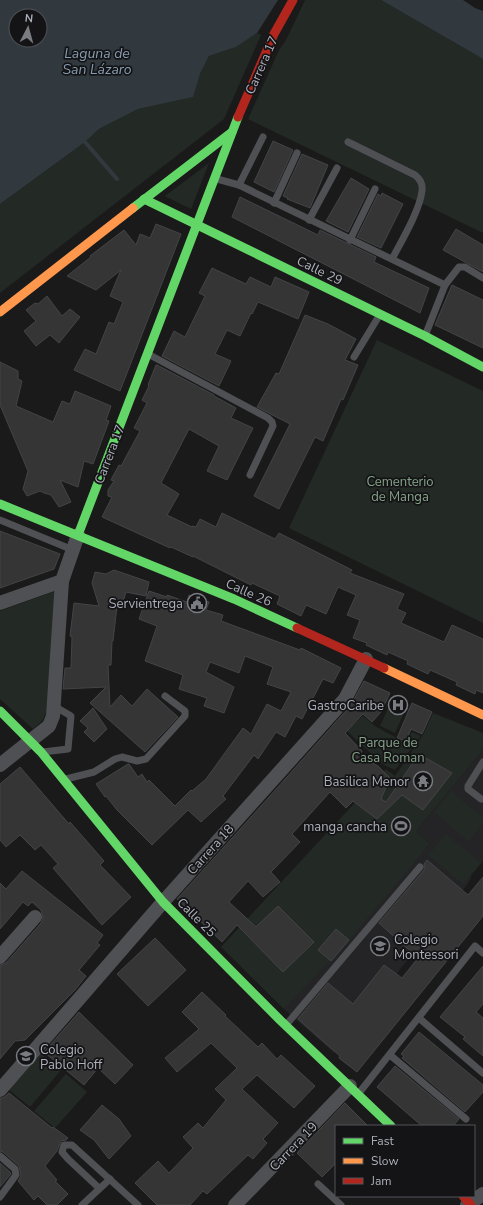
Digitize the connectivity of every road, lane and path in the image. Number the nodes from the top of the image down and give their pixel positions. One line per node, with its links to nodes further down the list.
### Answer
1 (293, 0): 2 (main road, Carrera 17)
2 (232, 132): 7 (main road, Carrera 17); 10 (main road)
3 (263, 137): 8 (lane)
4 (348, 142): 15 (lane)
5 (297, 153): 11 (lane)
6 (337, 168): 12 (lane)
7 (215, 178): 8 (lane); 13 (main road, Carrera 17)
8 (239, 186): 11 (lane)
9 (375, 189): 14 (lane)
10 (144, 199): 13 (main road, Calle 29); 18 (main road)
11 (274, 203): 12 (lane)
12 (309, 220): 14 (lane)
13 (197, 225): 19 (main road, Calle 29); 21 (main road, Carrera 17)
14 (350, 240): 15 (lane)
15 (392, 260): 17 (lane)
16 (483, 278): 17 (lane)
17 (445, 285): 20 (lane)
18 (0, 312)
19 (380, 314): 20 (main road, Calle 29); 22 (lane)
20 (425, 336): 23 (main road, Calle 29)
21 (148, 354): 24 (lane); 27 (main road, Carrera 17)
22 (354, 357)
23 (483, 368)
24 (250, 475)
25 (0, 504): 27 (main road, Calle 26)
26 (0, 520): 28 (lane)
27 (78, 535): 28 (street, Carrera 17); 31 (main road, Calle 26)
28 (72, 550): 29 (street, Carrera 17)
29 (62, 581): 30 (street); 33 (street, Carrera 17)
30 (0, 603)
31 (366, 659): 35 (main road, Calle 26); 43 (street, Carrera 18)
32 (164, 696): 40 (lane)
33 (54, 706): 36 (street, Carrera 17); 37 (lane)
34 (0, 711): 36 (main road, Calle 25)
35 (483, 715)
36 (31, 741): 37 (main road, Calle 25); 39 (street, Carrera 17)
37 (41, 752): 40 (main road, Calle 25)
38 (483, 762): 41 (lane)
39 (0, 765)
40 (64, 779): 43 (main road, Calle 25)
41 (481, 799)
42 (420, 868): 48 (lane)
43 (163, 902): 48 (main road, Calle 25); 51 (street, Carrera 18)
44 (35, 917): 46 (street)
45 (483, 953): 47 (lane)
46 (0, 956)
47 (419, 1018): 49 (lane); 50 (lane)
48 (286, 1025): 52 (main road, Calle 25)
49 (390, 1055): 52 (lane); 53 (lane)
50 (483, 1073)
51 (0, 1090)
52 (354, 1090): 54 (main road, Calle 25); 64 (street, Carrera 19)
53 (466, 1119)
54 (390, 1125)
55 (0, 1156): 60 (lane)
56 (110, 1179): 58 (lane); 58 (lane); 63 (lane)
57 (318, 1184): 65 (lane)
58 (100, 1188): 62 (lane)
59 (483, 1194): 61 (street)
60 (0, 1197)
61 (467, 1202)
62 (82, 1205)
63 (138, 1205)
64 (235, 1205)
65 (341, 1205)

